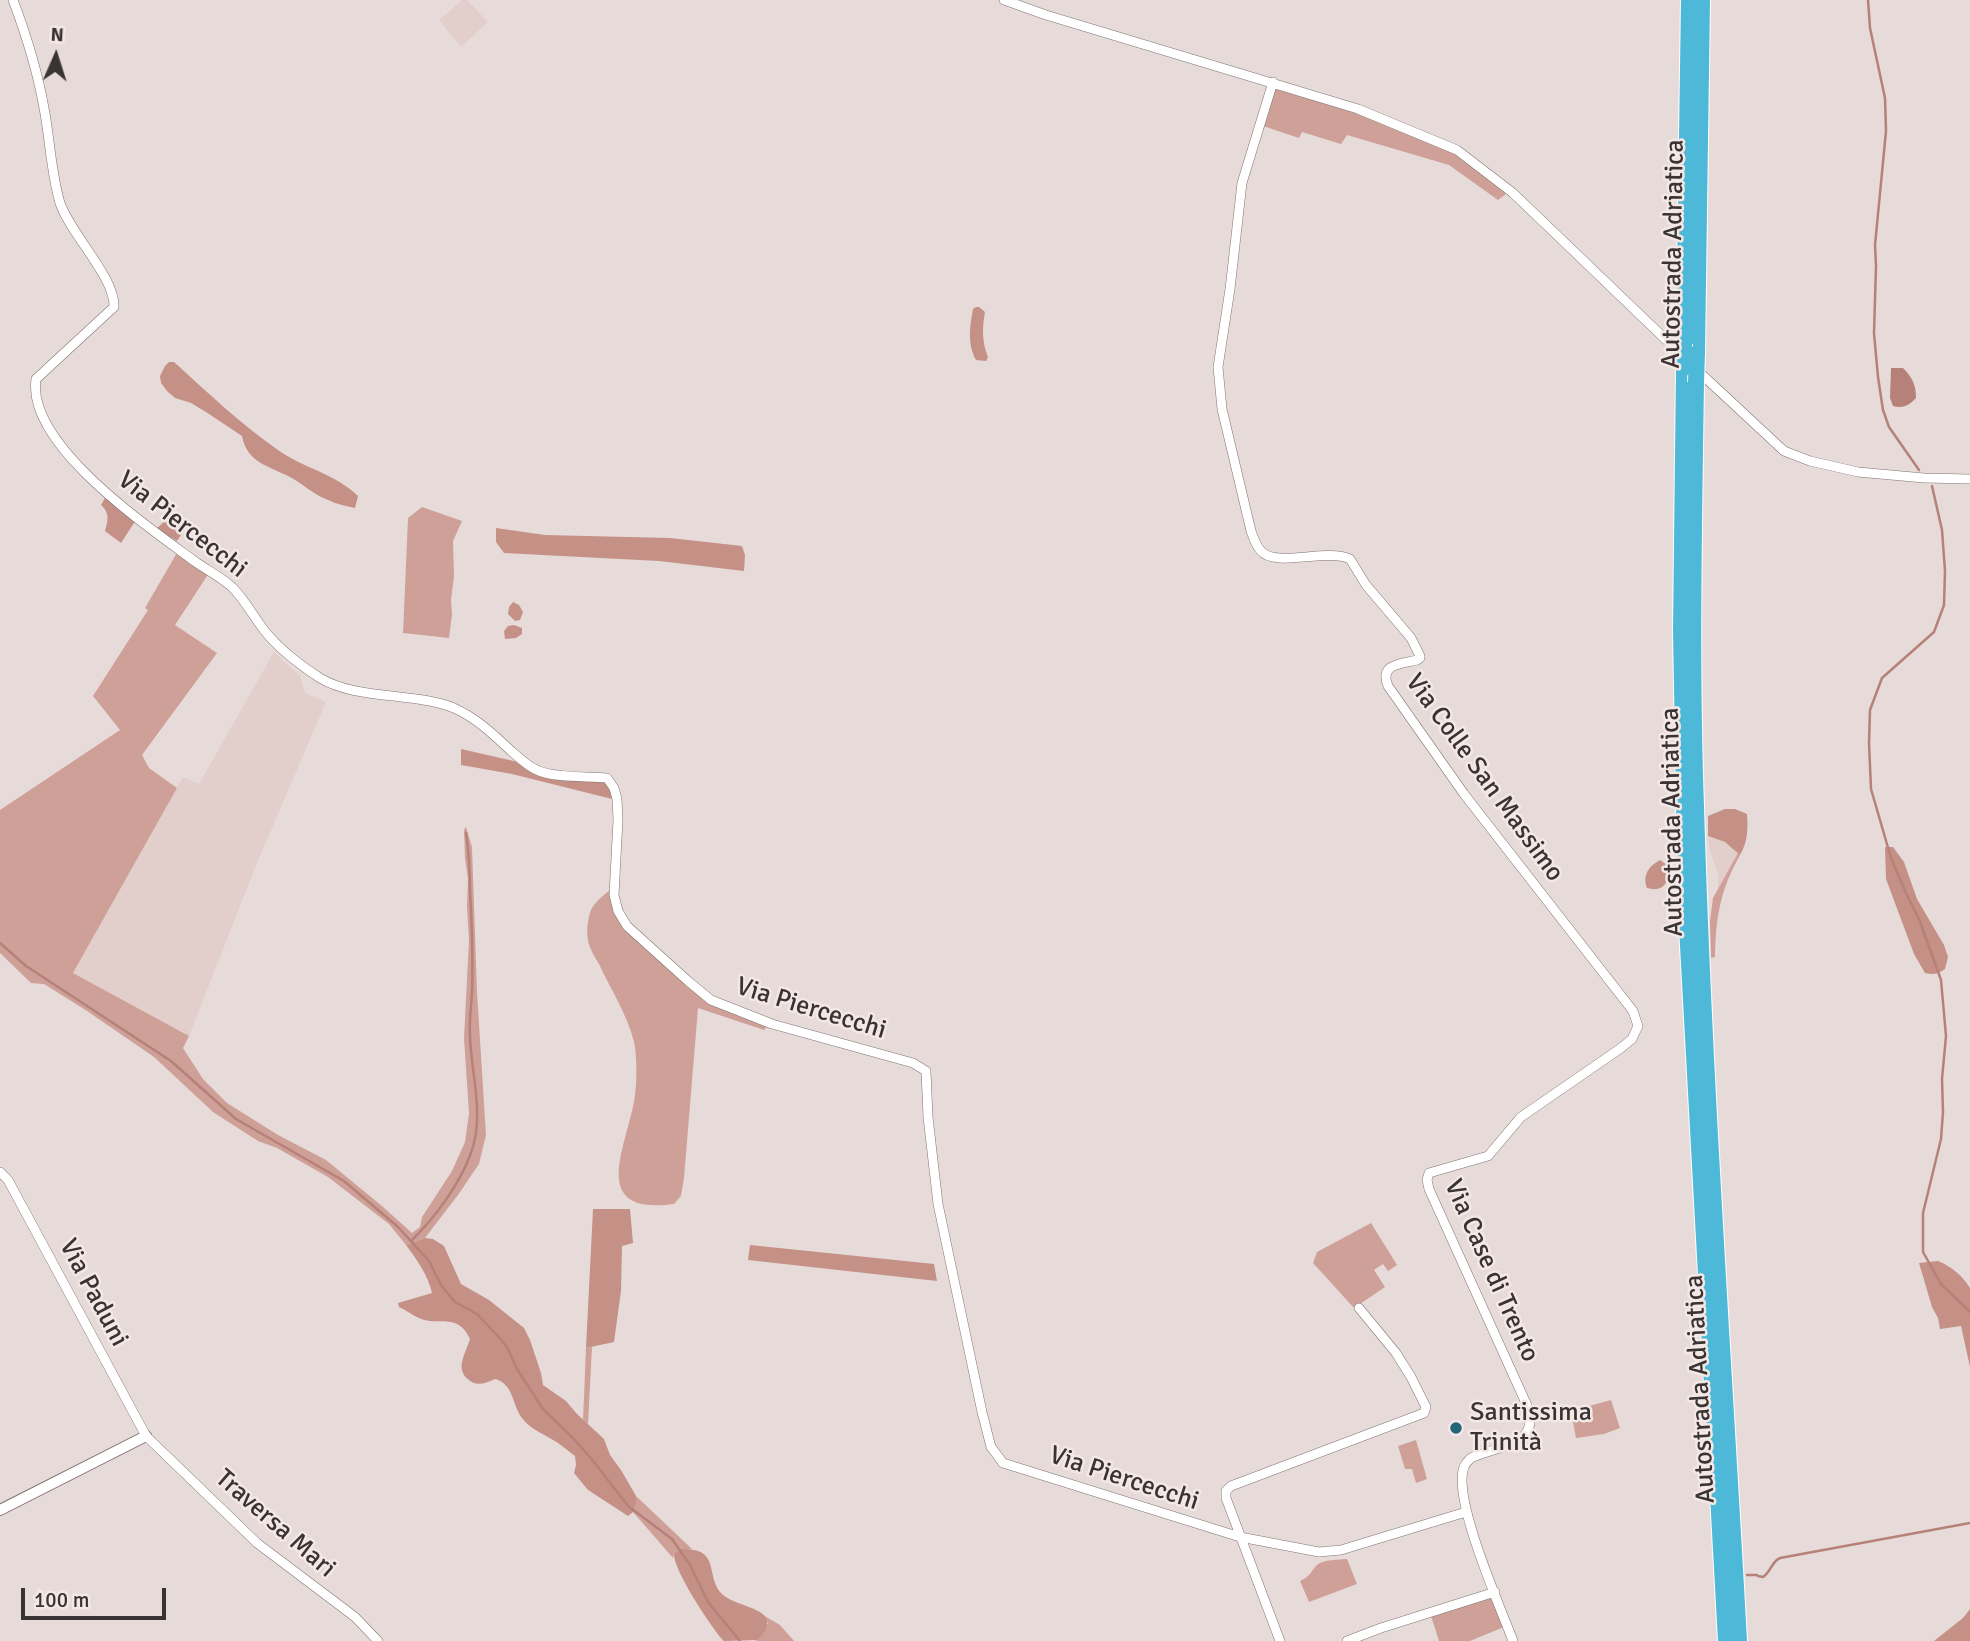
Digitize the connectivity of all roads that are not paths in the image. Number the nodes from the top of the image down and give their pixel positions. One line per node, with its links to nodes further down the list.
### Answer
1 (13, 0): 14 (street, Via Piercecchi)
2 (1004, 0): 5 (street)
3 (1689, 0): 6 (highway, Autostrada Adriatica)
4 (1702, 0): 6 (highway, Autostrada Adriatica)
5 (1273, 82): 7 (street); 8 (street, Via Colle San Massimo)
6 (1690, 348): 20 (highway, Autostrada Adriatica, bridge); 21 (highway, Autostrada Adriatica, bridge)
7 (1970, 479)
8 (1638, 1026): 13 (street, Via Case di Trento)
9 (0, 1172): 11 (street, Via Paduni)
10 (1359, 1308): 14 (street)
11 (146, 1436): 12 (street); 16 (street, Traversa Mari)
12 (0, 1510)
13 (1466, 1512): 14 (street, Via Piercecchi); 15 (street, Via Case di Trento)
14 (1240, 1537): 17 (street)
15 (1495, 1592): 18 (street); 19 (street, Via Case di Trento)
16 (378, 1641)
17 (1280, 1641)
18 (1347, 1641)
19 (1513, 1641)
20 (1726, 1641)
21 (1740, 1641)

